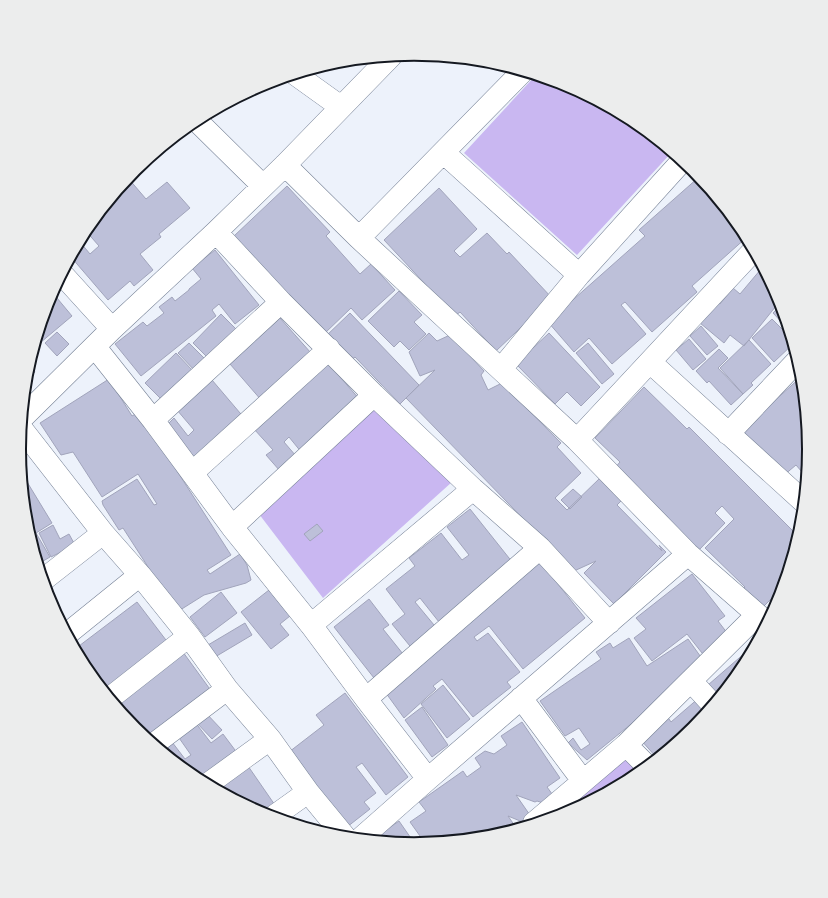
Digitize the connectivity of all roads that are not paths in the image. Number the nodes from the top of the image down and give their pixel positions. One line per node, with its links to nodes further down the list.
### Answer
1 (385, 62): 4 (street)
2 (519, 75): 6 (street)
3 (301, 78): 4 (street)
4 (341, 107): 7 (street)
5 (201, 124): 9 (street)
6 (444, 153): 11 (street); 13 (street)
7 (285, 165): 9 (street); 11 (street)
8 (678, 165): 13 (street)
9 (263, 186): 10 (street)
10 (216, 232): 15 (street); 16 (street)
11 (359, 238): 21 (street)
12 (750, 255): 19 (street)
13 (579, 275): 21 (street)
14 (66, 278): 16 (street)
15 (281, 302): 18 (street); 24 (street)
16 (112, 329): 17 (street)
17 (95, 347): 23 (street); 24 (street)
18 (329, 349): 22 (street); 28 (street)
19 (650, 362): 25 (street); 27 (street)
20 (793, 365): 25 (street)
21 (501, 369): 27 (street)
22 (374, 395): 29 (street); 31 (street)
23 (28, 412)
24 (153, 420): 28 (street)
25 (728, 434): 30 (street)
26 (27, 435): 32 (street)
27 (577, 440): 34 (street)
28 (192, 473): 31 (street)
29 (473, 489): 33 (street); 39 (street)
30 (799, 495)
31 (232, 526): 39 (street)
32 (103, 533): 35 (street); 36 (street)
33 (540, 548): 38 (street); 46 (street)
34 (688, 554): 37 (street); 38 (street)
35 (140, 575): 40 (street); 41 (street)
36 (48, 576)
37 (762, 619): 42 (street)
38 (609, 623): 45 (street)
39 (311, 625): 46 (street)
40 (71, 631)
41 (188, 636): 43 (street); 44 (street)
42 (690, 681): 47 (street); 50 (street)
43 (227, 689): 48 (street); 49 (street)
44 (114, 695)
45 (521, 698): 52 (street); 54 (street)
46 (366, 699): 52 (street)
47 (710, 701)
48 (270, 738): 53 (street); 55 (street)
49 (158, 741)
50 (626, 745): 51 (street); 54 (street)
51 (643, 762)
52 (428, 779): 59 (street)
53 (213, 781)
54 (583, 781): 57 (street)
55 (308, 792): 56 (street); 58 (street)
56 (280, 812)
57 (545, 814)
58 (339, 830)
59 (365, 834)

